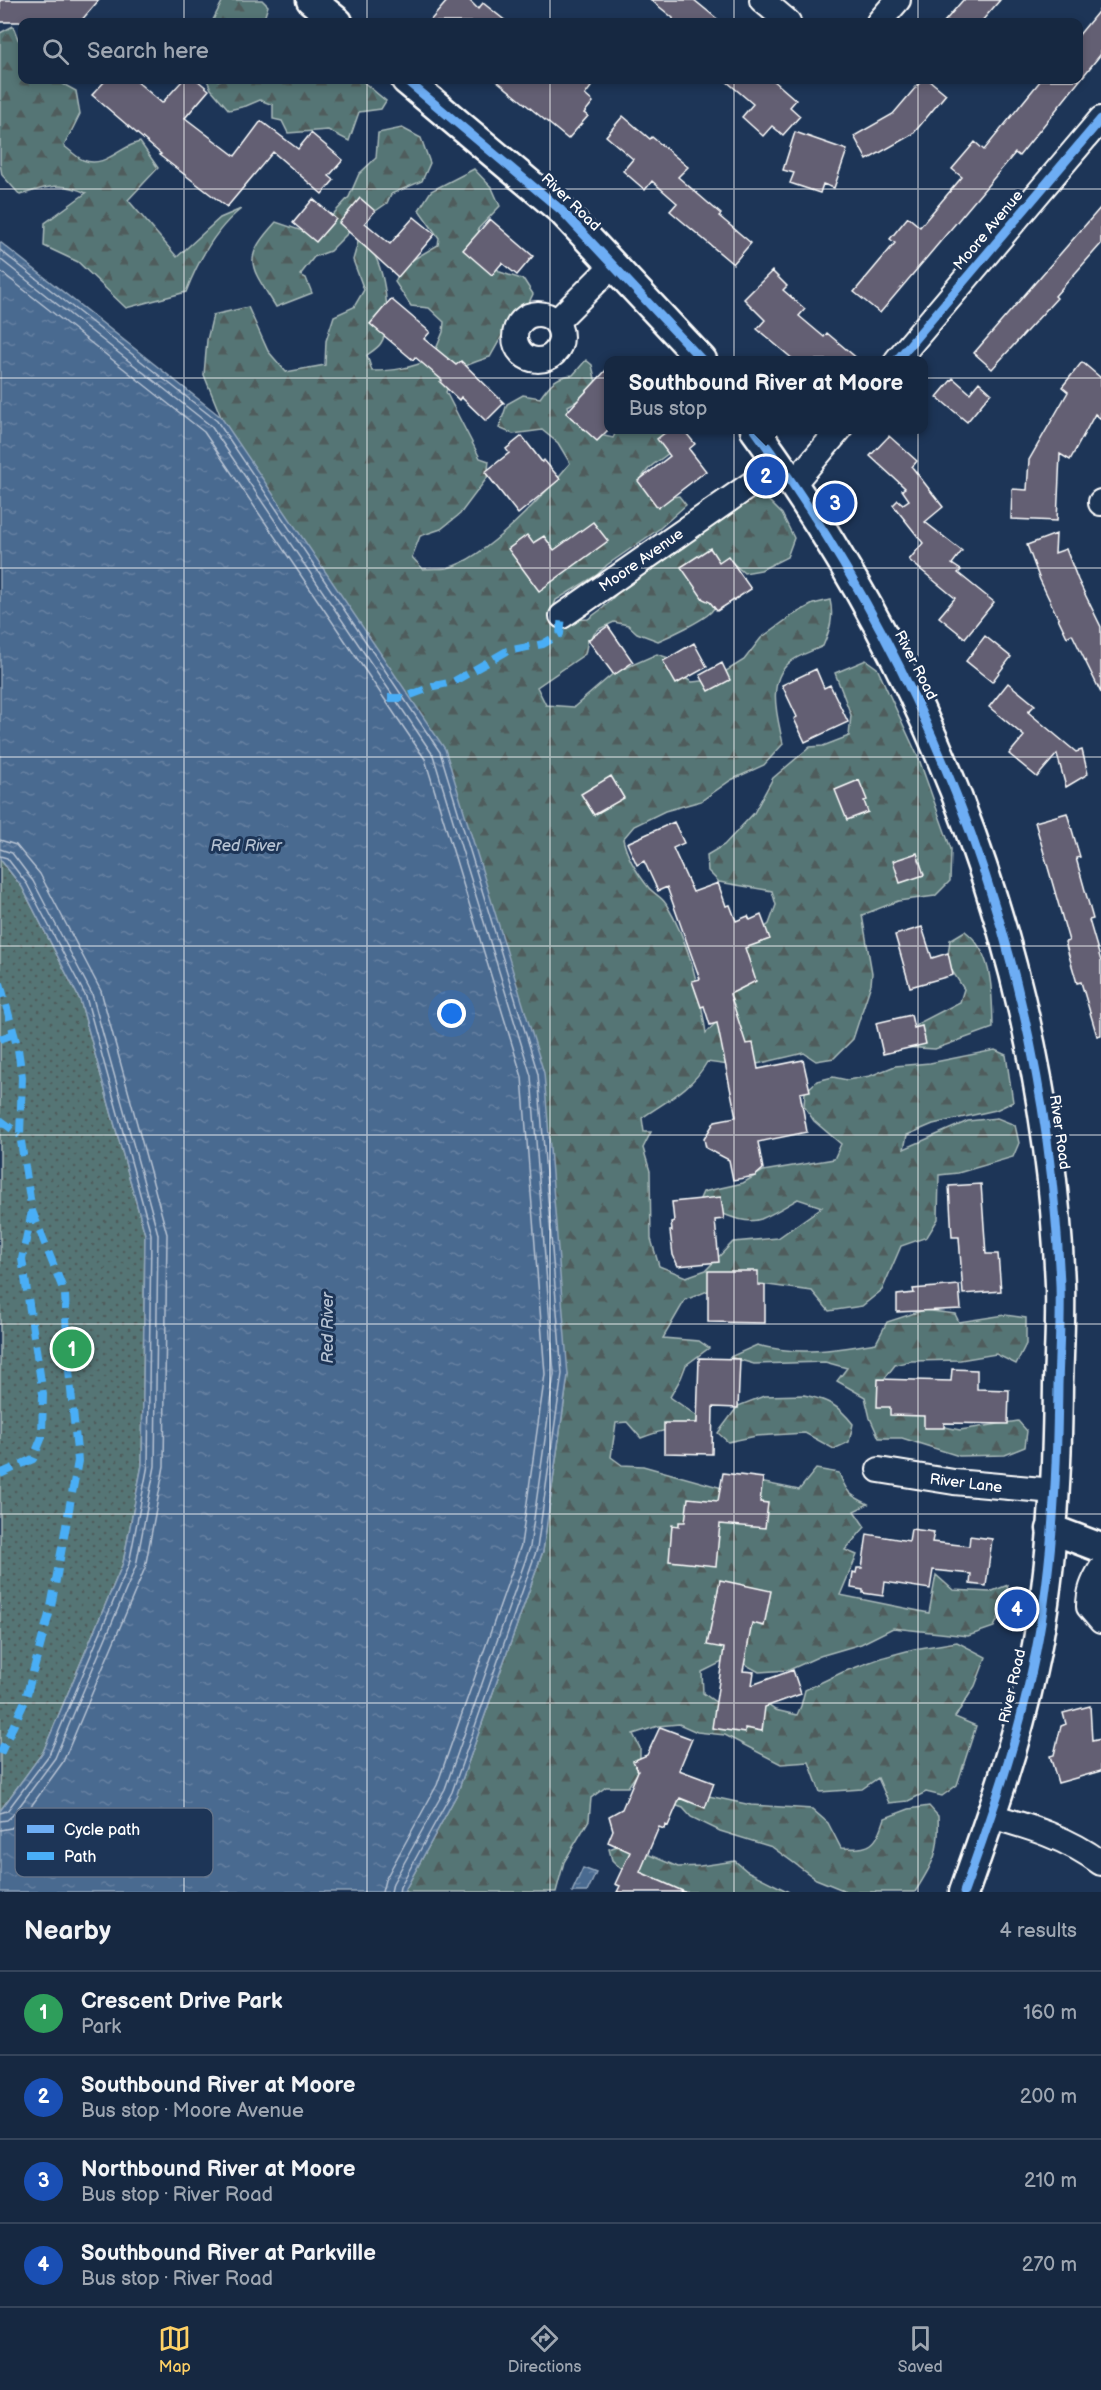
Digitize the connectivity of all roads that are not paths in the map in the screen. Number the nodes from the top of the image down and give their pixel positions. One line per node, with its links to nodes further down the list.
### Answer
1 (311, 0): 4 (street)
2 (762, 0): 5 (street)
3 (898, 0): 6 (street)
4 (333, 18)
5 (783, 18)
6 (882, 18)
7 (411, 84): 9 (street, River Road)
8 (1101, 119): 12 (street, Moore Avenue)
9 (613, 265): 10 (street); 11 (street, River Road)
10 (556, 322)
11 (698, 356)
12 (900, 356)
13 (759, 434): 15 (street, River Road)
14 (833, 434): 15 (street, Moore Avenue)
15 (787, 473): 16 (street, Moore Avenue); 18 (street, River Road)
16 (562, 616)
17 (879, 1470): 18 (street, River Lane)
18 (1054, 1491): 19 (street, River Road)
19 (1051, 1529): 20 (street); 23 (street, River Road)
20 (1101, 1548)
21 (1101, 1569): 22 (street)
22 (1101, 1621)
23 (991, 1816): 24 (street); 25 (street, River Road)
24 (1101, 1863)
25 (964, 1892)

